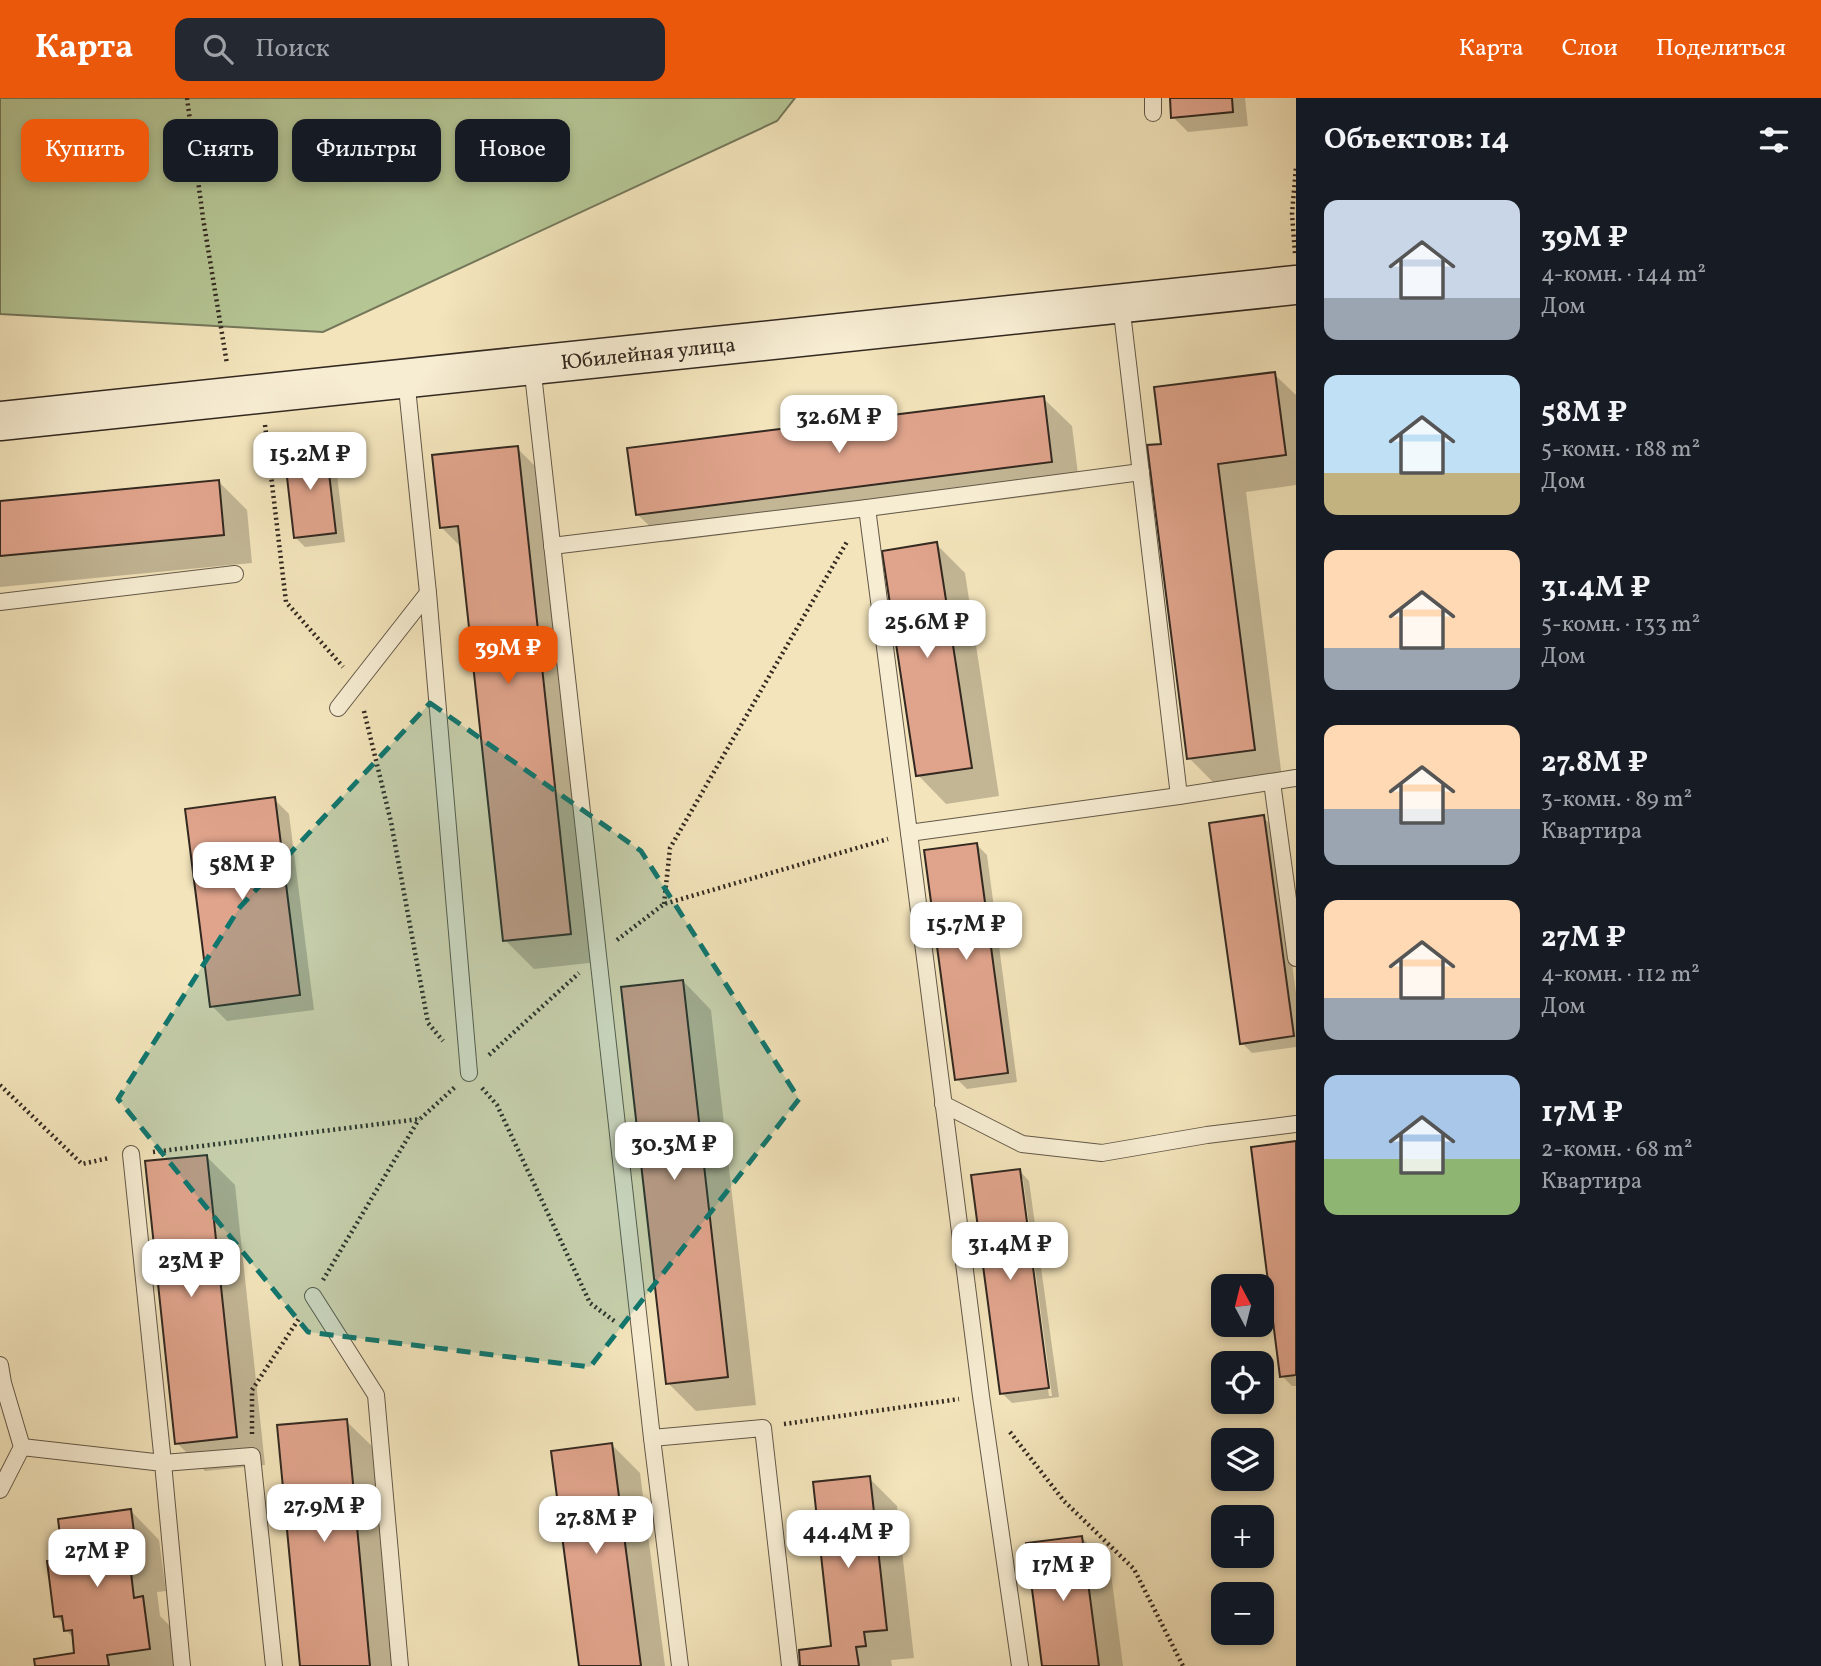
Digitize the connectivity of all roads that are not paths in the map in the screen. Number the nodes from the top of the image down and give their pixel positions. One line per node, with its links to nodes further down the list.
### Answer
1 (1296, 285): 2 (street, Юбилейная улица)
2 (1121, 304): 3 (street, Юбилейная улица); 6 (lane)
3 (532, 365): 4 (street, Юбилейная улица); 8 (lane)
4 (406, 378): 5 (street, Юбилейная улица); 10 (lane)
5 (0, 421)
6 (1141, 472): 7 (lane); 15 (lane)
7 (867, 508): 8 (lane); 16 (lane)
8 (552, 546): 24 (lane)
9 (235, 574): 11 (lane)
10 (428, 593): 12 (lane); 18 (lane)
11 (0, 602)
12 (338, 708)
13 (1296, 778): 14 (lane)
14 (1272, 782): 15 (lane); 17 (lane)
15 (1179, 796): 16 (lane)
16 (909, 833): 19 (lane)
17 (1296, 958)
18 (469, 1073)
19 (943, 1104): 20 (lane); 33 (lane)
20 (1296, 1124)
21 (131, 1154): 26 (lane)
22 (313, 1296): 30 (lane)
23 (0, 1365): 25 (lane)
24 (652, 1438): 31 (lane); 32 (lane)
25 (22, 1447): 26 (lane); 27 (lane)
26 (163, 1464): 28 (lane); 29 (lane)
27 (0, 1490)
28 (183, 1666)
29 (274, 1666)
30 (401, 1666)
31 (680, 1666)
32 (790, 1666)
33 (1020, 1666)

